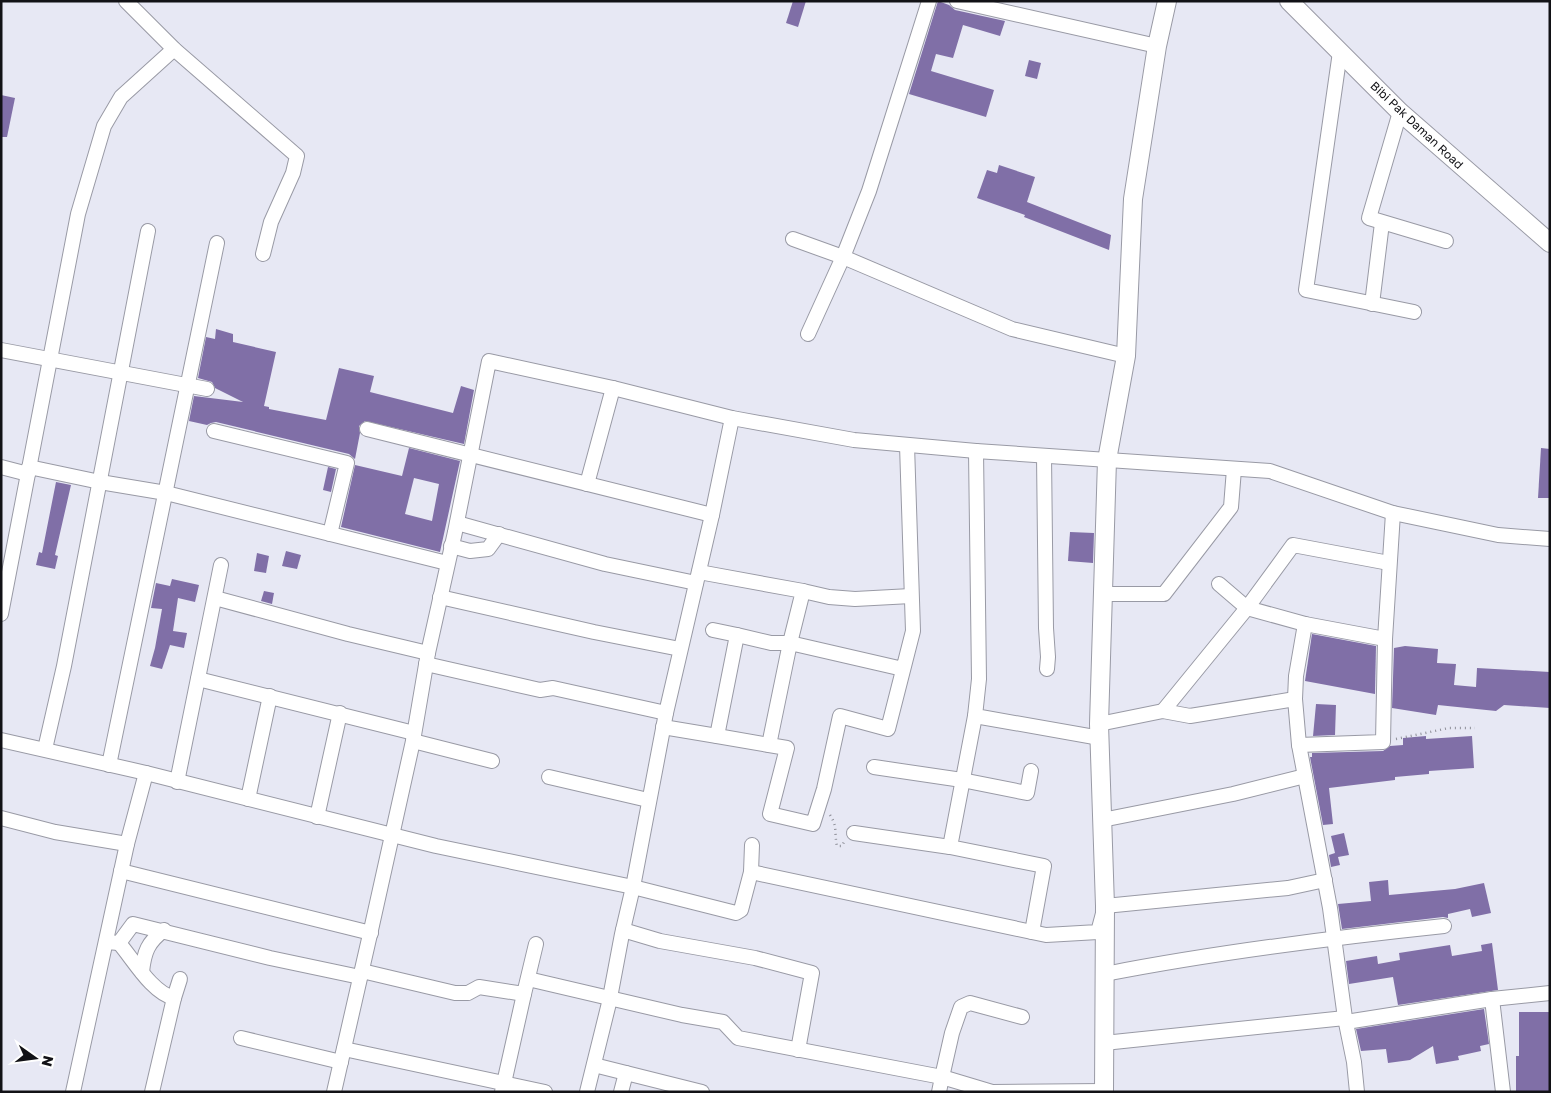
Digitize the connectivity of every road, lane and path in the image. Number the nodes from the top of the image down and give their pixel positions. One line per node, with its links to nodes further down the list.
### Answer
1 (126, 1): 7 (street)
2 (929, 1): 17 (street)
3 (957, 1): 6 (street)
4 (1167, 1): 6 (street)
5 (1289, 1): 8 (street, Bibi Pak Daman Road)
6 (1157, 46): 22 (street)
7 (174, 50): 16 (street); 23 (street)
8 (1340, 52): 9 (street, Bibi Pak Daman Road); 18 (street)
9 (1400, 112): 10 (street); 14 (street, Bibi Pak Daman Road)
10 (1382, 222): 13 (street); 18 (street)
11 (148, 230): 24 (street)
12 (793, 239): 17 (street)
13 (1446, 240)
14 (1550, 243)
15 (217, 244): 25 (street)
16 (263, 254)
17 (843, 257): 20 (street); 22 (street)
18 (1372, 304): 19 (street)
19 (1414, 312)
20 (808, 334)
21 (1, 350): 23 (street)
22 (1126, 356): 35 (street)
23 (49, 360): 24 (street); 38 (street)
24 (121, 373): 25 (street); 39 (street)
25 (187, 386): 27 (street); 41 (street)
26 (614, 388): 28 (street); 33 (street); 40 (street)
27 (207, 389)
28 (732, 418): 31 (street); 43 (street)
29 (368, 429): 33 (street)
30 (214, 431): 45 (street)
31 (907, 445): 32 (street); 56 (street)
32 (976, 451): 34 (street); 76 (street)
33 (470, 456): 40 (street); 44 (street)
34 (1044, 456): 35 (street); 69 (street)
35 (1107, 460): 37 (street); 55 (street)
36 (1, 467): 38 (street)
37 (1234, 469): 42 (street); 55 (street)
38 (29, 470): 39 (street); 60 (street)
39 (100, 482): 41 (street); 86 (street)
40 (587, 484): 43 (street)
41 (166, 493): 45 (street); 88 (street)
42 (1393, 513): 47 (street); 50 (street)
43 (712, 515): 52 (street)
44 (457, 523): 46 (street); 48 (street)
45 (330, 534): 49 (street)
46 (499, 534): 48 (street); 52 (street)
47 (1550, 539)
48 (452, 546): 49 (street)
49 (447, 563): 57 (street)
50 (1389, 563): 59 (street); 64 (street)
51 (221, 566): 58 (street)
52 (697, 578): 54 (street); 66 (street)
53 (1219, 584): 59 (street)
54 (803, 591): 56 (street); 65 (street)
55 (1103, 594): 79 (street)
56 (911, 596): 68 (street)
57 (440, 597): 66 (street); 67 (street)
58 (214, 598): 67 (street); 70 (street)
59 (1247, 608): 61 (street); 73 (street)
60 (1, 614)
61 (1305, 624): 64 (street); 72 (street)
62 (713, 630): 63 (street)
63 (737, 635): 65 (street); 80 (street)
64 (1385, 639): 83 (street)
65 (790, 643): 68 (street); 84 (street)
66 (680, 649): 75 (street)
67 (427, 658): 75 (street); 81 (street)
68 (903, 669): 98 (street)
69 (1047, 670)
70 (198, 679): 71 (street); 95 (street)
71 (270, 696): 74 (street); 96 (street)
72 (1295, 699): 73 (street); 85 (street)
73 (1163, 711): 79 (street)
74 (340, 713): 81 (street); 99 (street)
75 (666, 713): 77 (street)
76 (975, 716): 79 (street); 94 (street)
77 (663, 727): 80 (street); 97 (street)
78 (1475, 728): 83 (path)
79 (1100, 731): 101 (street)
80 (716, 736): 84 (street)
81 (413, 737): 87 (street); 103 (street)
82 (1, 740): 86 (street)
83 (1383, 742): 85 (street)
84 (769, 745): 98 (street)
85 (1300, 745): 92 (street)
86 (45, 749): 88 (street)
87 (492, 761)
88 (110, 765): 91 (street)
89 (874, 767): 94 (street)
90 (1030, 772): 94 (street)
91 (146, 773): 95 (street); 104 (street)
92 (1306, 776): 101 (street); 109 (street)
93 (549, 777): 97 (street)
94 (962, 780): 106 (street)
95 (177, 782): 96 (street)
96 (248, 799): 99 (street)
97 (648, 800): 110 (street)
98 (819, 806): 102 (path)
99 (317, 817): 103 (street)
100 (1, 818): 104 (street)
101 (1102, 820): 111 (street)
102 (854, 833): 106 (street)
103 (392, 835): 110 (street); 116 (street)
104 (127, 844): 107 (street)
105 (752, 845): 108 (street)
106 (950, 847): 115 (street)
107 (121, 872): 116 (street); 118 (street)
108 (750, 872): 110 (street); 115 (street)
109 (1325, 880): 111 (street); 117 (street)
110 (634, 887): 114 (street)
111 (1105, 906): 115 (street); 122 (street)
112 (1444, 926): 117 (street)
113 (164, 930): 118 (street); 120 (street); 121 (street)
114 (623, 930): 128 (street); 134 (street)
115 (1032, 932)
116 (371, 933): 121 (street)
117 (1334, 938): 122 (street); 131 (street)
118 (112, 942): 120 (street); 141 (street)
119 (536, 944): 123 (street)
120 (142, 972): 127 (street)
121 (361, 974): 126 (street); 135 (street)
122 (1104, 974): 133 (street)
123 (528, 979): 126 (street); 128 (street)
124 (180, 980): 127 (street)
125 (1550, 993): 129 (street)
126 (524, 994): 139 (street)
127 (174, 998): 142 (street)
128 (610, 999): 134 (street); 136 (street)
129 (1492, 999): 131 (street); 150 (street)
130 (1022, 1017): 138 (street)
131 (1346, 1020): 133 (street); 149 (street)
132 (241, 1038): 135 (street)
133 (1104, 1043): 140 (street)
134 (798, 1050): 138 (street)
135 (342, 1055): 139 (street); 143 (street)
136 (594, 1065): 137 (street); 145 (street)
137 (626, 1073): 146 (street); 147 (street)
138 (942, 1077): 140 (street); 148 (street)
139 (503, 1087): 144 (street)
140 (1104, 1091)
141 (73, 1092)
142 (152, 1092)
143 (334, 1092)
144 (545, 1092)
145 (587, 1092)
146 (621, 1092)
147 (702, 1092)
148 (939, 1092)
149 (1357, 1092)
150 (1503, 1092)

